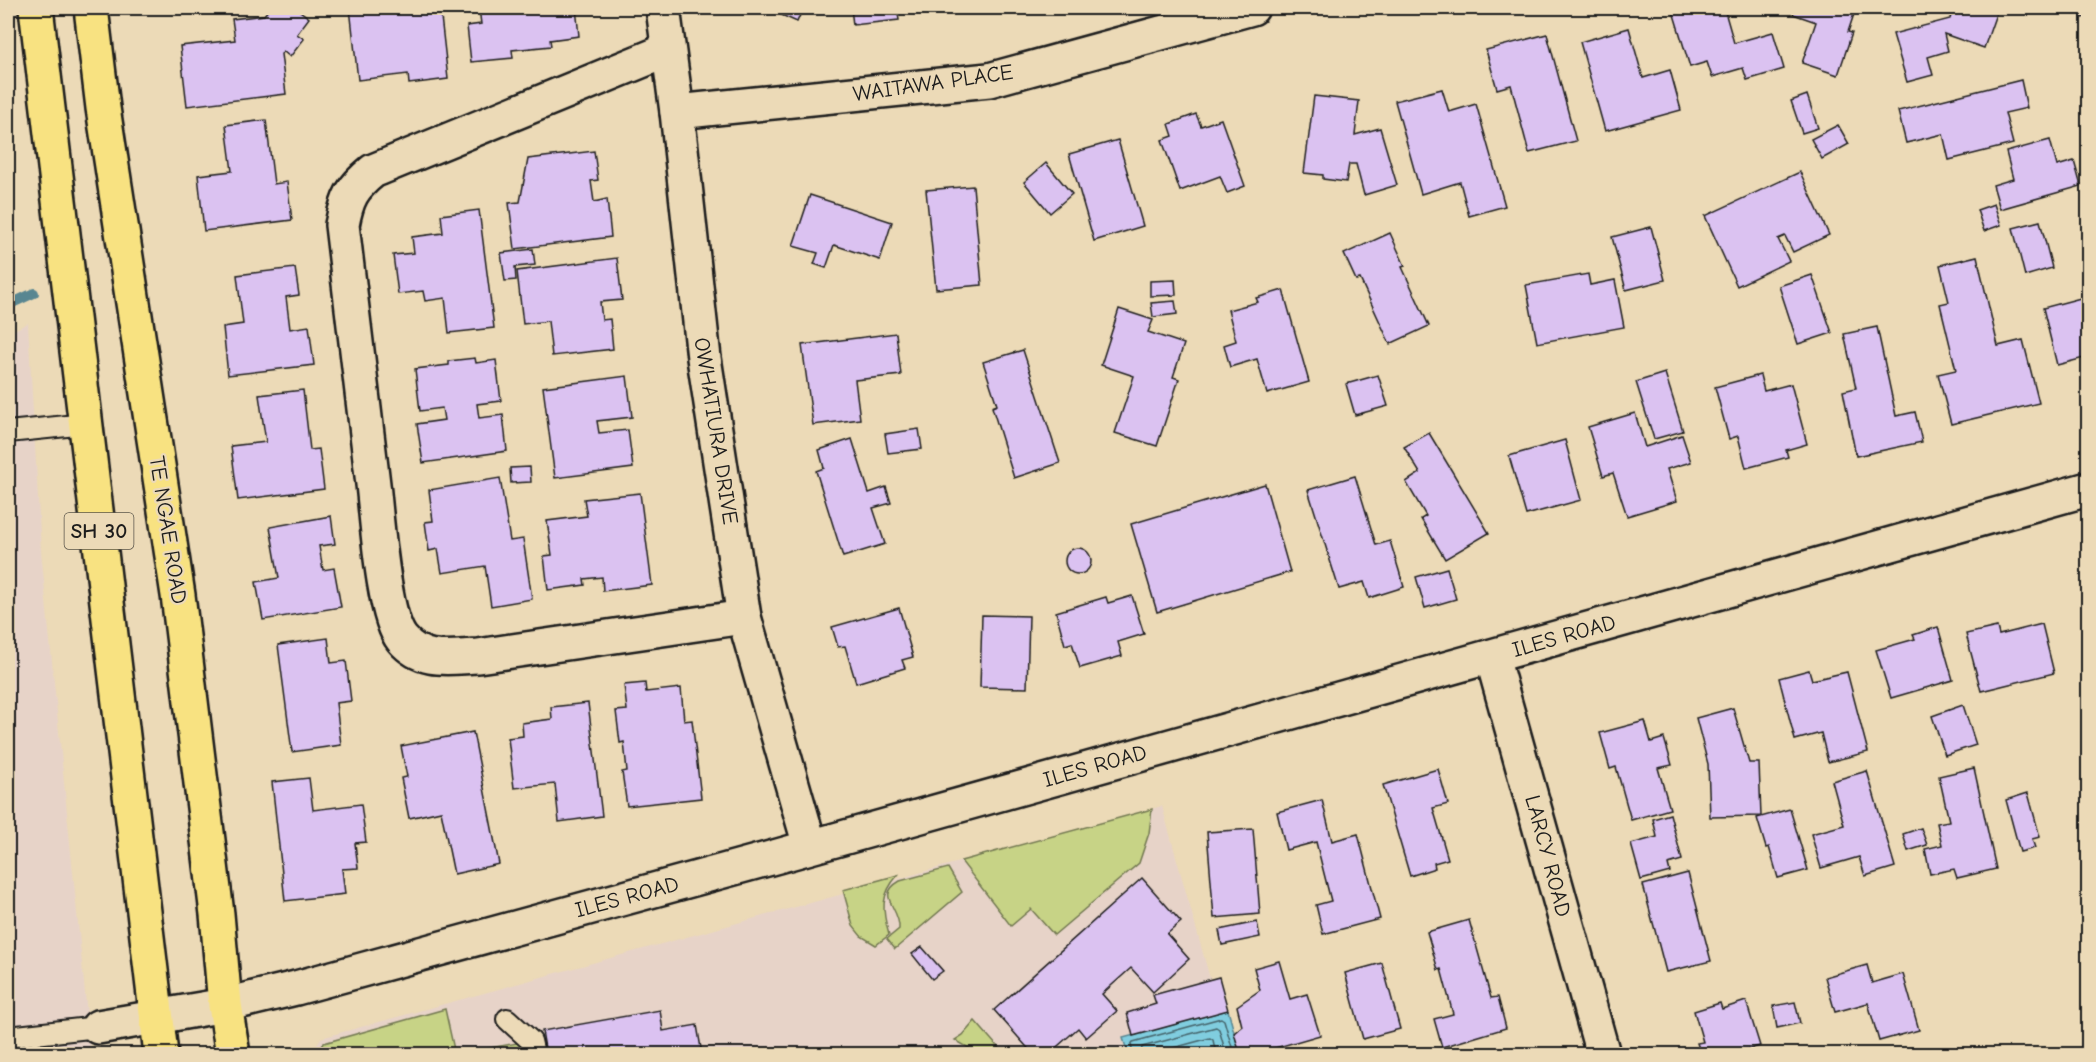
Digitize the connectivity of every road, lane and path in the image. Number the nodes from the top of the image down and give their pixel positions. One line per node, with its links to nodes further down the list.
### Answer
1 (36, 8): 7 (highway, SH 30)
2 (91, 8): 13 (highway, TE NGAE ROAD / SH 30)
3 (663, 8): 5 (street, OWHATIURA DRIVE)
4 (1252, 8): 6 (street, WAITAWA PLACE)
5 (668, 50): 6 (street, OWHATIURA DRIVE); 10 (street)
6 (678, 112): 10 (street, OWHATIURA DRIVE)
7 (86, 424): 8 (lane); 14 (highway, SH 30)
8 (8, 432)
9 (2088, 489): 11 (street, ILES ROAD)
10 (744, 617): 12 (street, OWHATIURA DRIVE)
11 (1492, 657): 12 (street, ILES ROAD); 21 (street, LARCY ROAD)
12 (810, 846): 13 (street, ILES ROAD)
13 (225, 1005): 14 (street, ILES ROAD); 19 (highway, TE NGAE ROAD / SH 30)
14 (157, 1017): 16 (street, ILES ROAD); 18 (highway, SH 30)
15 (507, 1019): 20 (lane)
16 (99, 1027): 17 (lane)
17 (8, 1037)
18 (161, 1054)
19 (233, 1054)
20 (534, 1054)
21 (1603, 1054)

